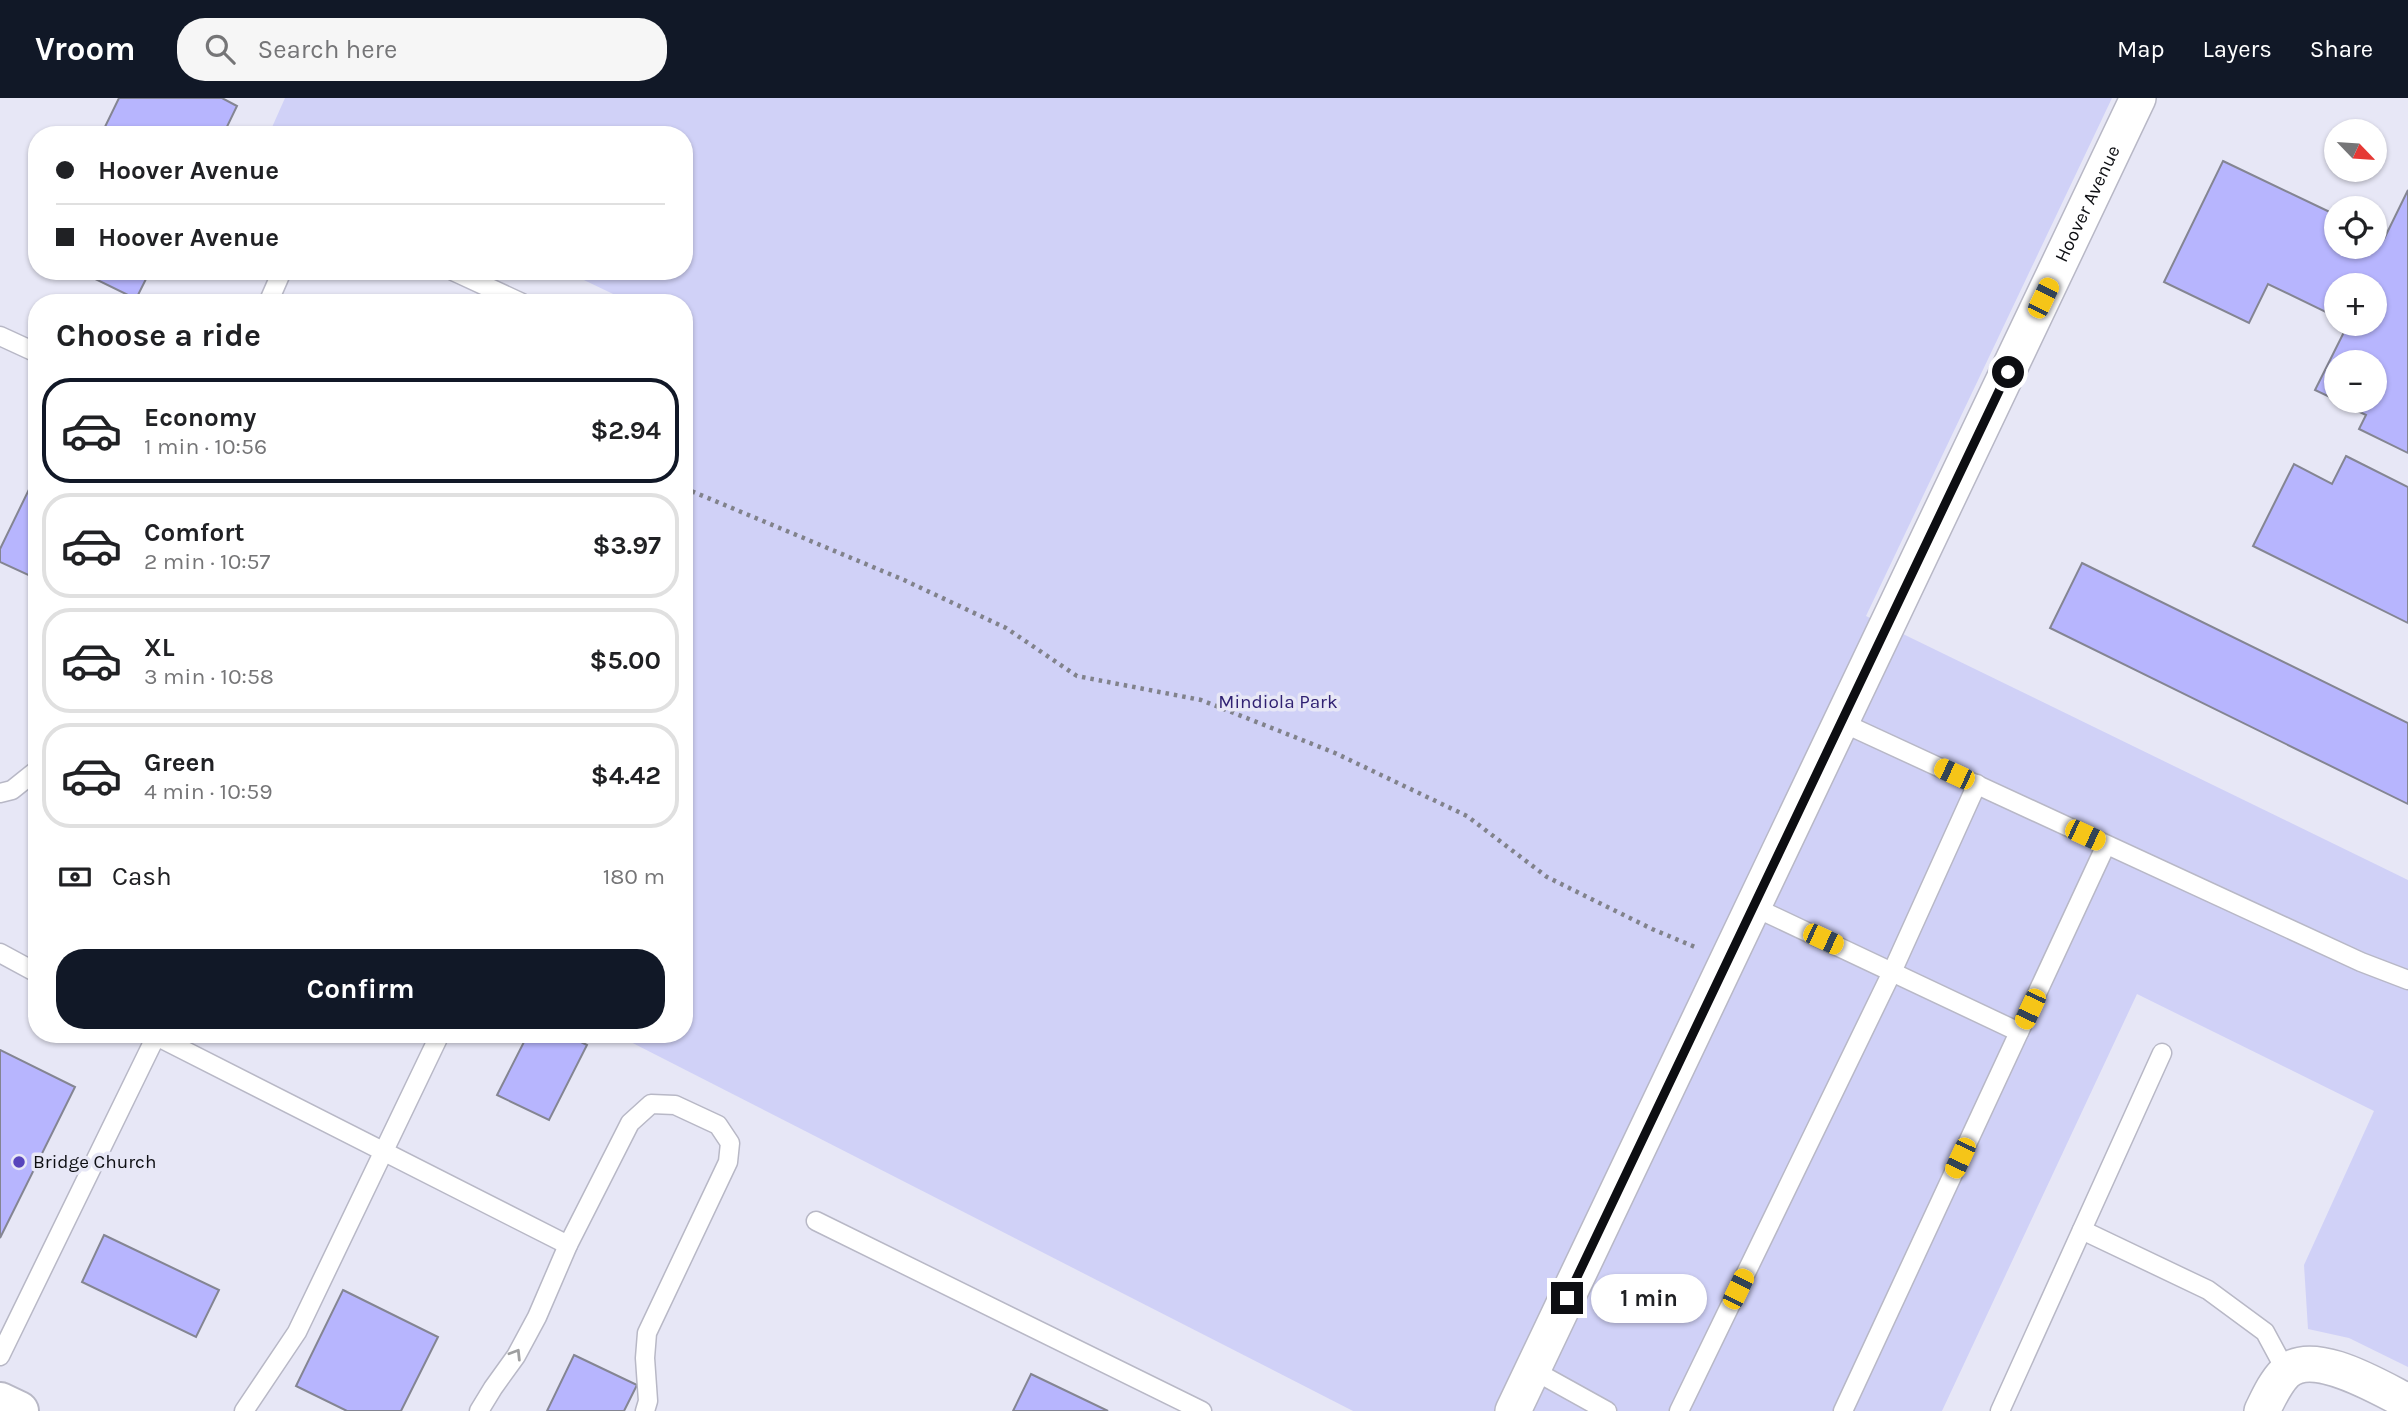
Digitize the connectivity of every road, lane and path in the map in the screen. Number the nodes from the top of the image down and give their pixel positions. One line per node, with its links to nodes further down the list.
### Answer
1 (2138, 98): 7 (street, Hoover Avenue)
2 (472, 280): 3 (lane)
3 (503, 294)
4 (0, 336): 5 (lane)
5 (28, 349)
6 (693, 492): 14 (path)
7 (1842, 722): 9 (lane); 12 (street, Hoover Avenue)
8 (28, 777): 10 (lane)
9 (1977, 784): 11 (lane); 16 (lane)
10 (0, 793)
11 (2106, 845): 17 (lane); 18 (lane)
12 (1754, 907): 14 (street, Hoover Avenue); 16 (lane)
13 (0, 953): 15 (lane)
14 (1728, 960): 28 (street, Hoover Avenue)
15 (28, 968)
16 (1892, 972): 18 (lane); 39 (lane)
17 (2408, 980)
18 (2019, 1032): 40 (lane)
19 (151, 1043): 27 (lane)
20 (171, 1043): 23 (lane)
21 (436, 1043): 23 (lane)
22 (2162, 1053): 25 (lane)
23 (385, 1151): 26 (lane); 33 (lane)
24 (816, 1221): 36 (lane)
25 (2082, 1230): 29 (lane); 41 (lane)
26 (568, 1245): 32 (lane); 35 (lane, one-way to 26)
27 (0, 1356)
28 (1533, 1370): 37 (street, Hoover Avenue); 38 (lane)
29 (2286, 1371): 31 (street); 42 (street)
30 (0, 1402): 34 (street)
31 (2408, 1402)
32 (646, 1406)
33 (253, 1409)
34 (19, 1411)
35 (479, 1411)
36 (1202, 1411)
37 (1513, 1411)
38 (1607, 1411)
39 (1679, 1411)
40 (1843, 1411)
41 (2000, 1411)
42 (2262, 1411)

